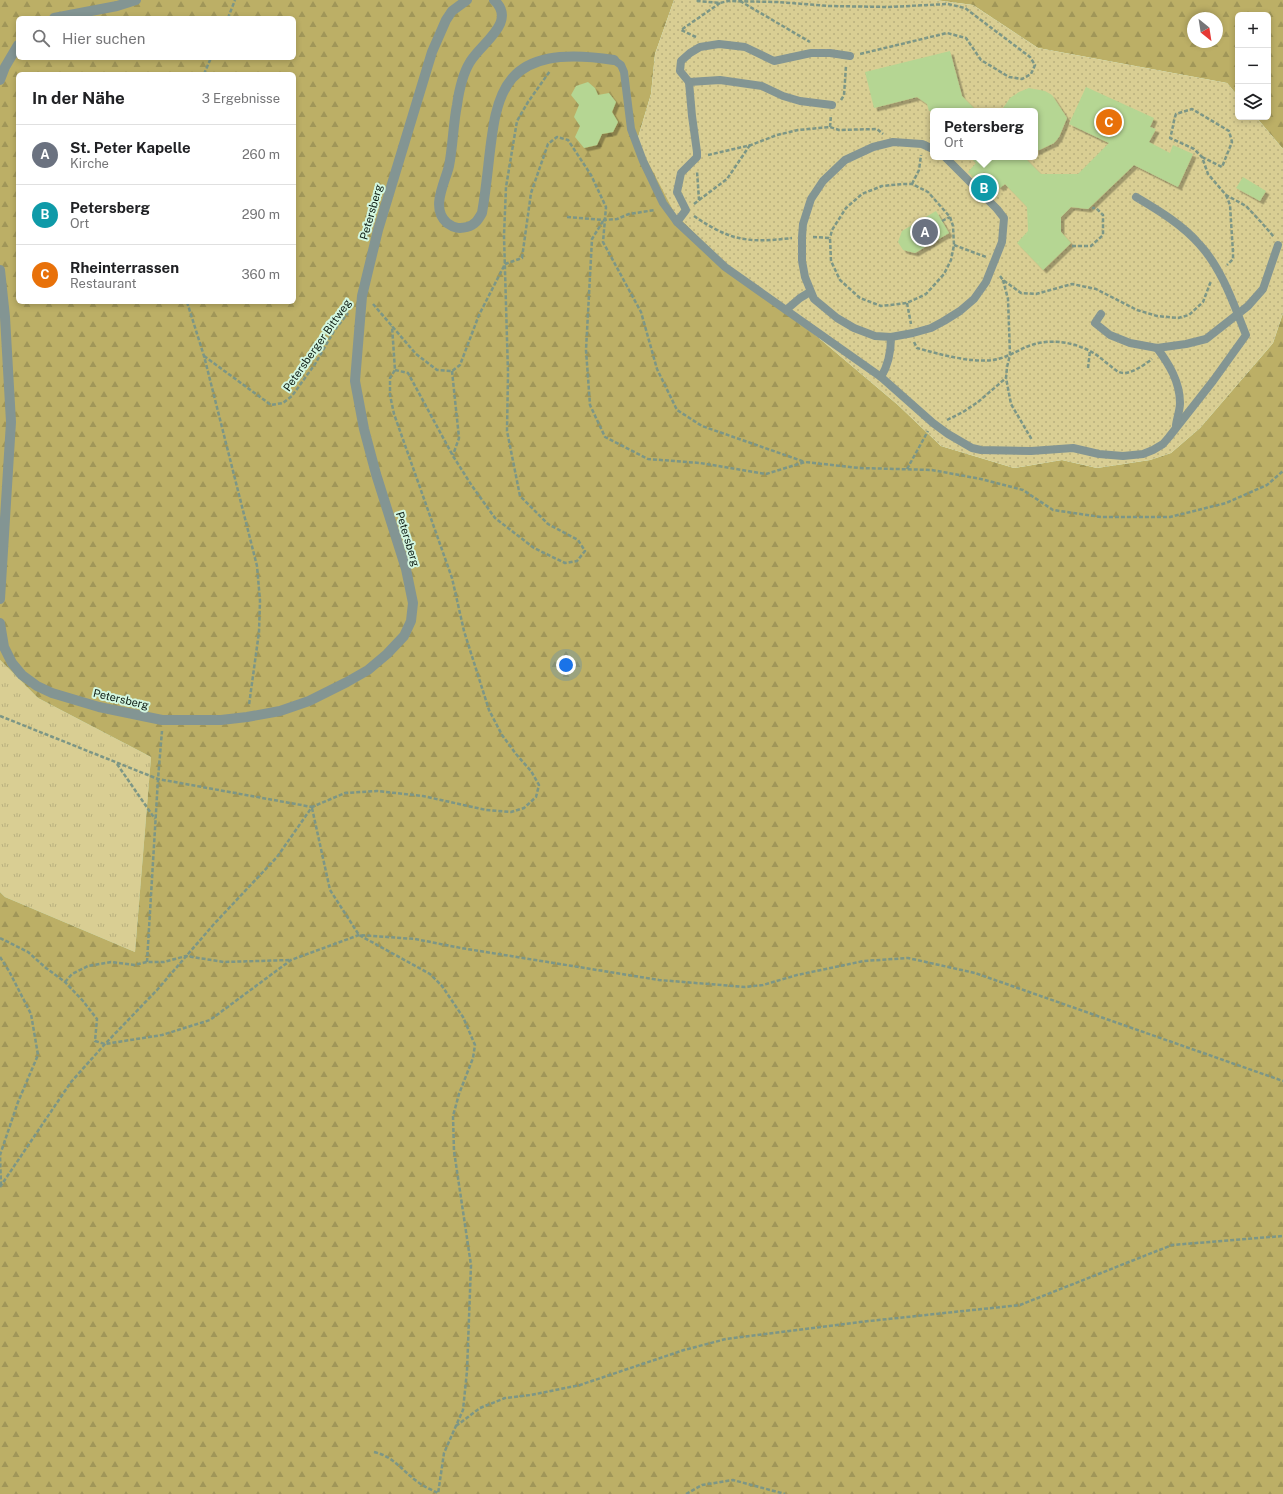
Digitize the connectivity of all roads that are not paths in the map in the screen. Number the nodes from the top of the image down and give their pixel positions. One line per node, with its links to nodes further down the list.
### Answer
1 (136, 0): 4 (street)
2 (467, 0): 26 (street, Petersberg)
3 (494, 0): 7 (street)
4 (64, 16)
5 (16, 48): 8 (street)
6 (850, 56): 9 (lane)
7 (614, 60): 14 (lane)
8 (0, 80)
9 (689, 82): 10 (lane); 14 (lane)
10 (832, 105)
11 (930, 148): 17 (lane)
12 (948, 160): 21 (lane)
13 (1136, 197): 20 (lane)
14 (676, 222): 18 (lane)
15 (1278, 245): 20 (lane)
16 (0, 270): 25 (street)
17 (810, 292): 18 (lane); 21 (lane)
18 (786, 310): 23 (lane)
19 (1101, 314): 22 (lane)
20 (1238, 315): 22 (lane); 24 (lane)
21 (891, 337): 23 (lane)
22 (1158, 350): 24 (lane)
23 (881, 376): 24 (lane)
24 (1176, 426)
25 (0, 599)
26 (0, 623)

